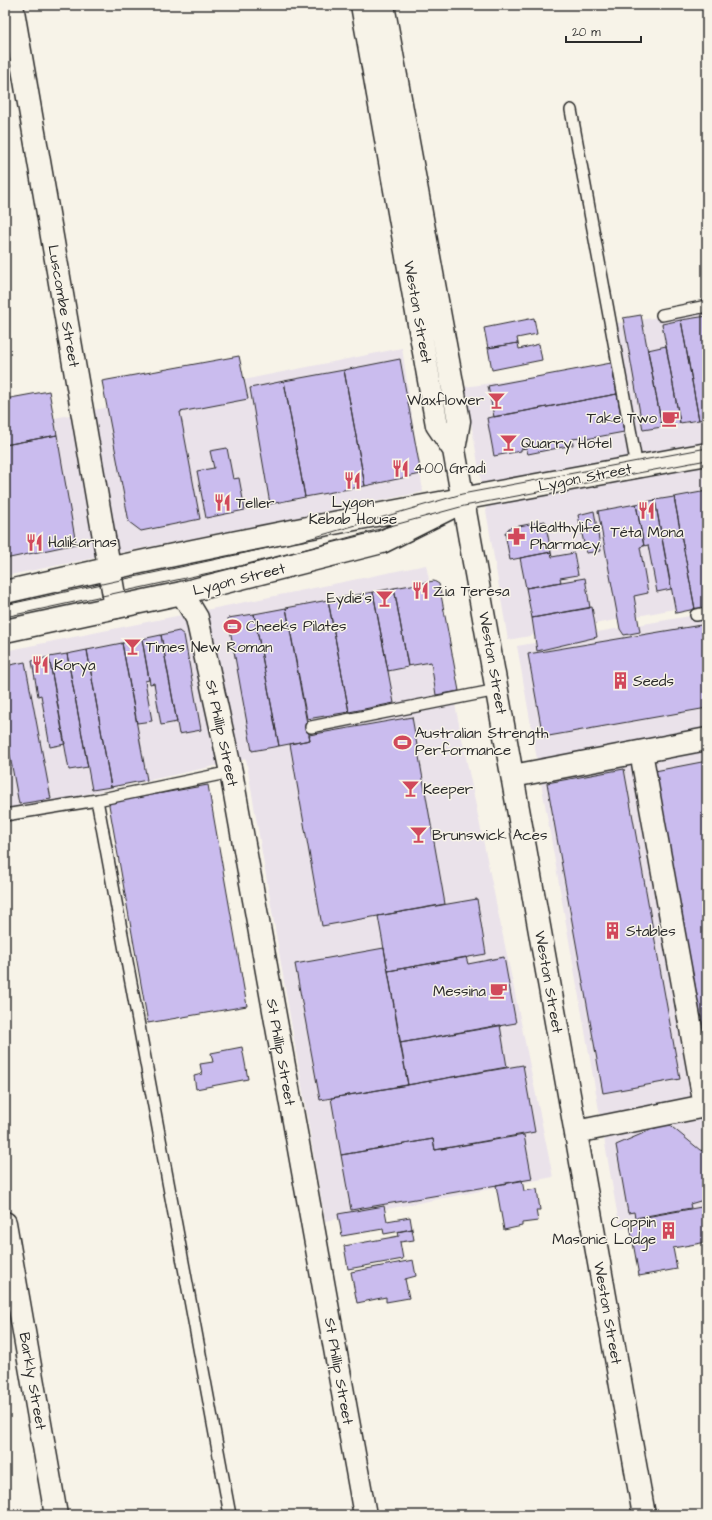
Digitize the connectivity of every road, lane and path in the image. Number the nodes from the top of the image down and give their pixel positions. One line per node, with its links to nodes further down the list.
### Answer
1 (12, 5): 11 (street, Luscombe Street)
2 (362, 5): 5 (street, Weston Street)
3 (383, 5): 5 (street, Weston Street)
4 (571, 110): 9 (lane)
5 (402, 168): 10 (street, Weston Street)
6 (707, 306): 7 (lane)
7 (662, 315)
8 (707, 454): 9 (street, Lygon Street)
9 (637, 467): 10 (street, Lygon Street)
10 (463, 500): 11 (street, Lygon Street); 13 (street, Lygon Street); 18 (street, Weston Street)
11 (108, 568): 12 (street, Lygon Street); 14 (street, Luscombe Street)
12 (5, 592)
13 (182, 593): 14 (street, Lygon Street); 22 (street, St Phillip Street)
14 (116, 608): 17 (street, Lygon Street)
15 (707, 613): 16 (lane)
16 (696, 615)
17 (5, 631)
18 (497, 690): 19 (lane); 23 (street, Weston Street)
19 (312, 726)
20 (707, 739): 21 (street)
21 (641, 752): 23 (street); 26 (street)
22 (231, 772): 24 (lane); 30 (street, St Phillip Street)
23 (513, 776): 26 (street, Weston Street)
24 (97, 800): 25 (lane); 29 (lane)
25 (5, 815)
26 (576, 1132): 31 (street, Weston Street)
27 (5, 1223): 28 (street, Barkly Street)
28 (56, 1515)
29 (230, 1515)
30 (364, 1515)
31 (644, 1515)

